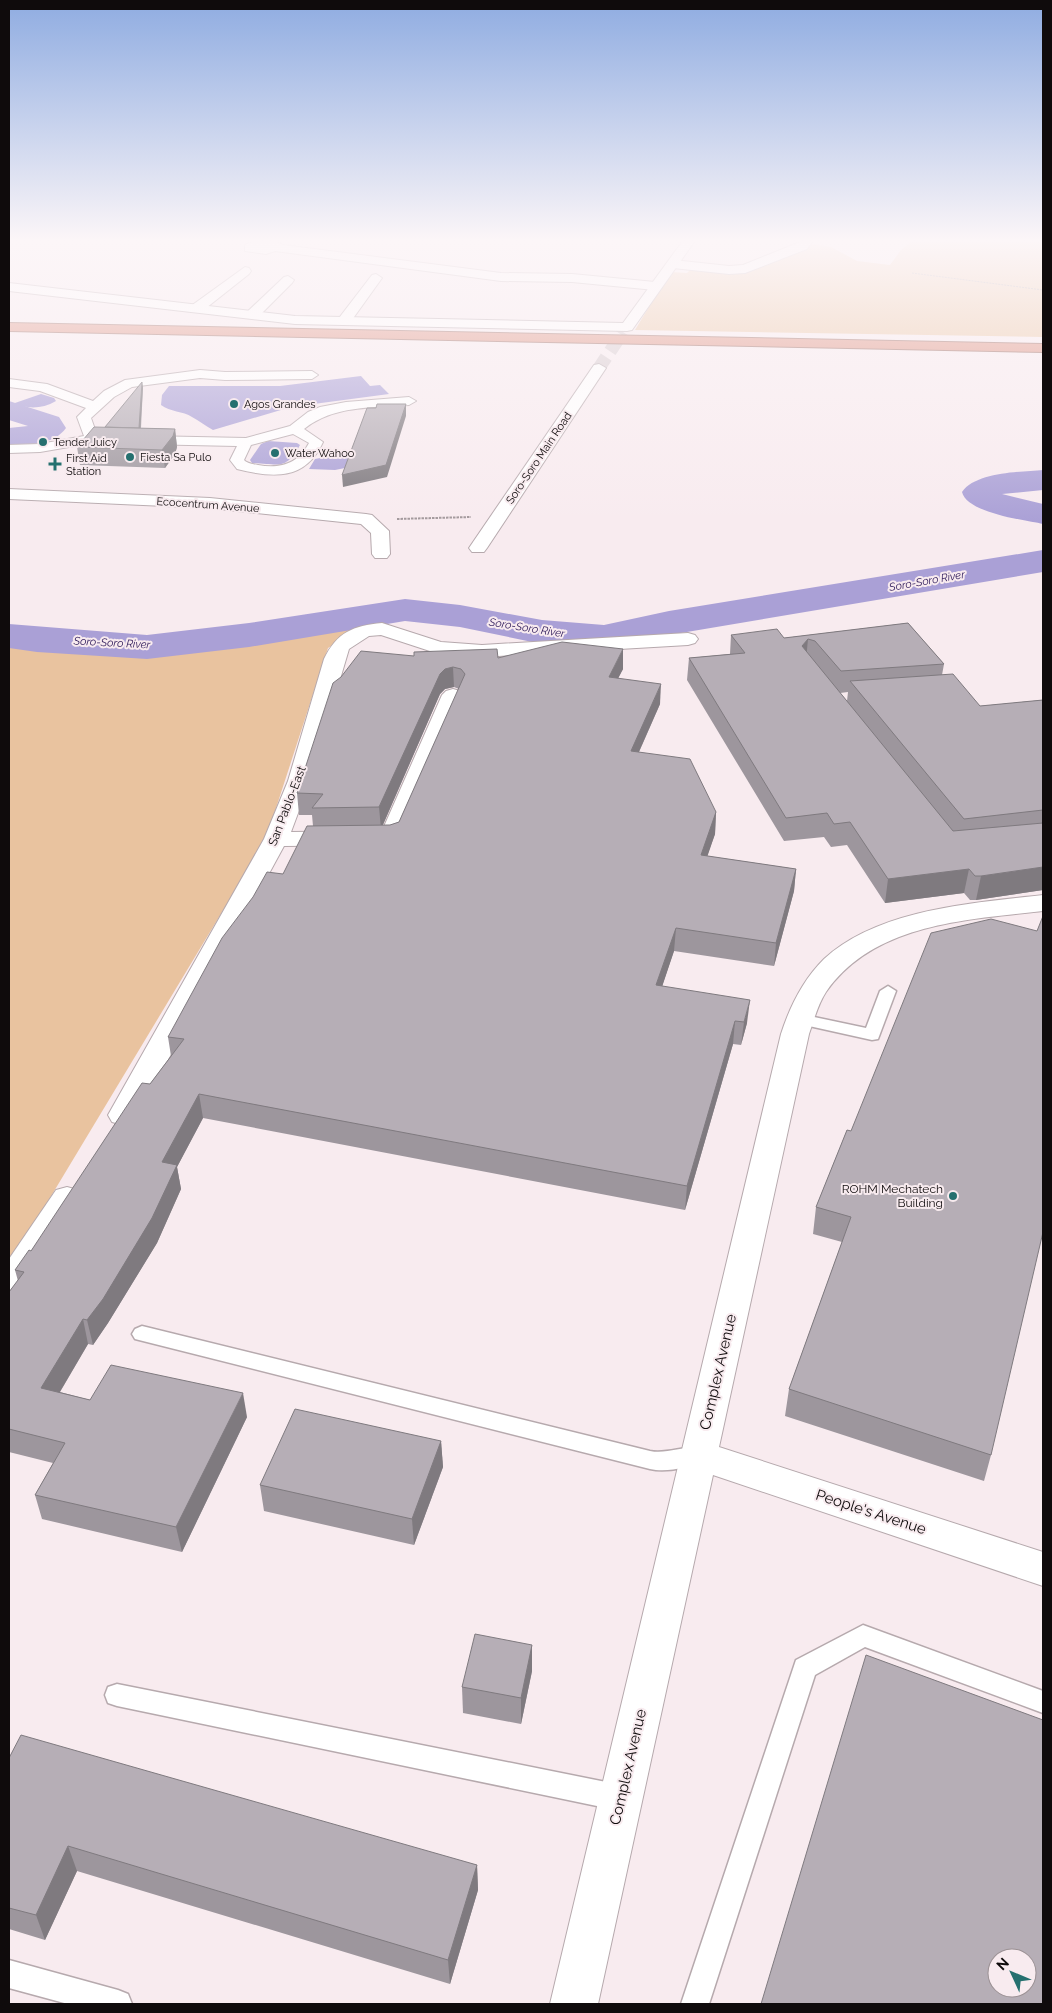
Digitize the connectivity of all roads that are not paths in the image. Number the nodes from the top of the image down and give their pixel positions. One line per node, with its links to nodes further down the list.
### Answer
1 (449, 336): 2 (highway)
2 (1043, 348)
3 (601, 360): 13 (street, Soro-Soro Main Road)
4 (312, 375): 7 (street)
5 (9, 383): 7 (street)
6 (409, 401): 8 (street)
7 (93, 406): 9 (street)
8 (295, 429): 10 (street); 10 (street)
9 (92, 440): 10 (street); 11 (street)
10 (246, 442)
11 (9, 449)
12 (9, 494): 14 (street, Ecocentrum Avenue)
13 (478, 548)
14 (381, 554)
15 (688, 639): 17 (street, San Pablo-East)
16 (453, 695): 17 (street)
17 (276, 839): 21 (street, San Pablo-East)
18 (1043, 903): 20 (street, Complex Avenue)
19 (888, 991): 20 (lane)
20 (800, 1019): 25 (street, Complex Avenue)
21 (112, 1131)
22 (80, 1179): 23 (street)
23 (9, 1284)
24 (142, 1334): 25 (lane)
25 (698, 1455): 26 (street, People's Avenue); 29 (street, Complex Avenue)
26 (1043, 1567)
27 (117, 1695): 29 (lane)
28 (1043, 1702): 33 (lane)
29 (621, 1798): 32 (street, Complex Avenue)
30 (9, 1974): 31 (lane)
31 (118, 2004)
32 (574, 2004)
33 (695, 2004)

